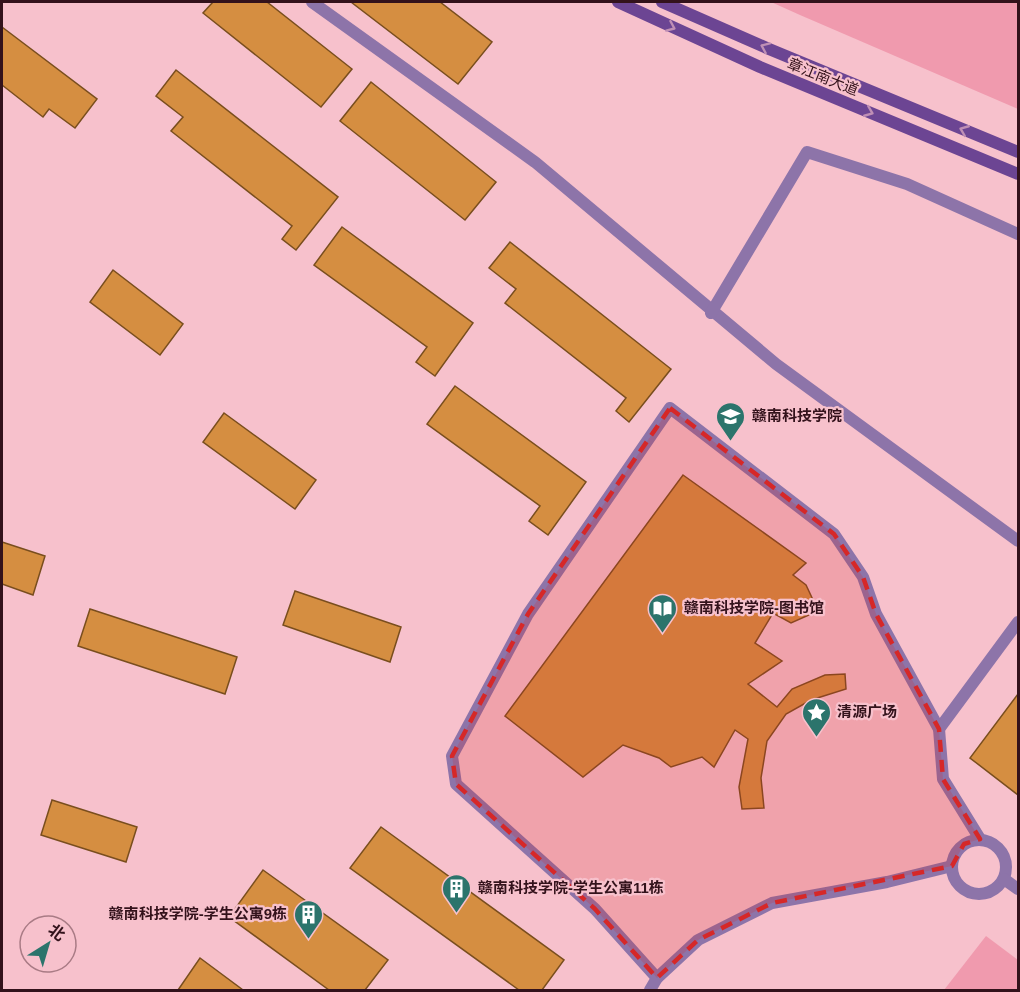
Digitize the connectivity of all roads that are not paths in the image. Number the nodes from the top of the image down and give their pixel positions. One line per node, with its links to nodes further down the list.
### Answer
1 (312, 2): 7 (street)
2 (618, 2): 5 (main road, 章江南大道, one-way to 5)
3 (662, 2): 4 (main road, 章江南大道, one-way to 3)
4 (1018, 152)
5 (1018, 174)
6 (1018, 234): 7 (street)
7 (711, 313): 8 (street)
8 (1018, 541)
9 (1018, 621): 10 (street)
10 (939, 729): 11 (street); 15 (street)
11 (980, 840): 12 (street); 13 (street)
12 (952, 866): 13 (street); 15 (street)
13 (1004, 879): 14 (street)
14 (1018, 889)
15 (657, 978): 16 (street)
16 (650, 990)

